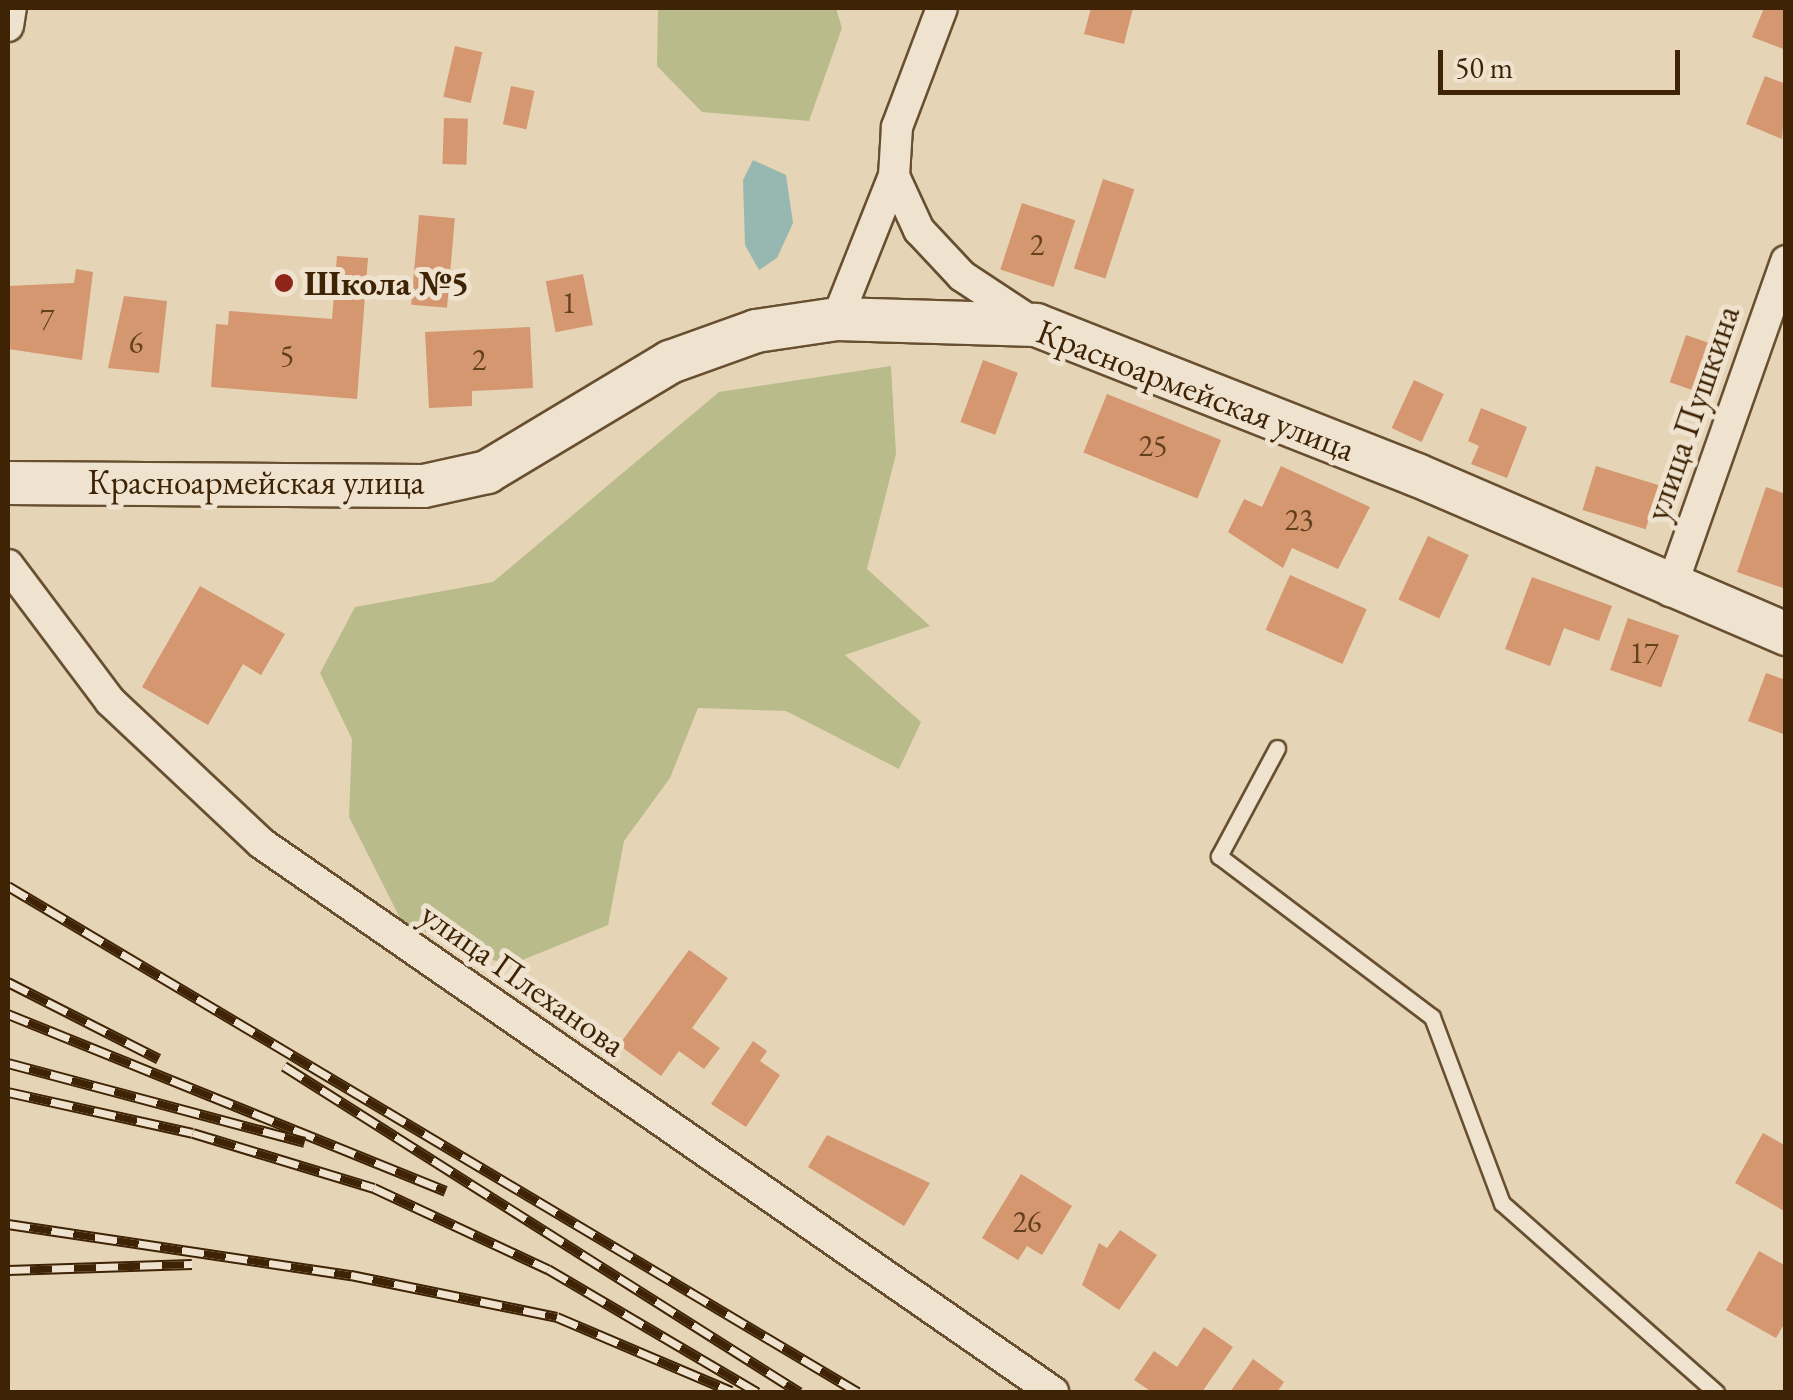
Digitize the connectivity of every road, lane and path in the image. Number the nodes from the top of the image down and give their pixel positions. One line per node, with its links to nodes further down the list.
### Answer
1 (11, 8): 3 (street)
2 (942, 8): 4 (street)
3 (8, 26)
4 (894, 176): 6 (street); 7 (street)
5 (1786, 260): 10 (street, улица Пушкина)
6 (837, 318): 7 (street, Красноармейская улица); 8 (street, Красноармейская улица)
7 (1036, 326): 10 (street, Красноармейская улица)
8 (8, 483)
9 (8, 564): 13 (street, улица Плеханова)
10 (1670, 591): 11 (street, Красноармейская улица)
11 (1786, 634)
12 (1277, 748): 14 (lane)
13 (1053, 1392)
14 (1716, 1392)

